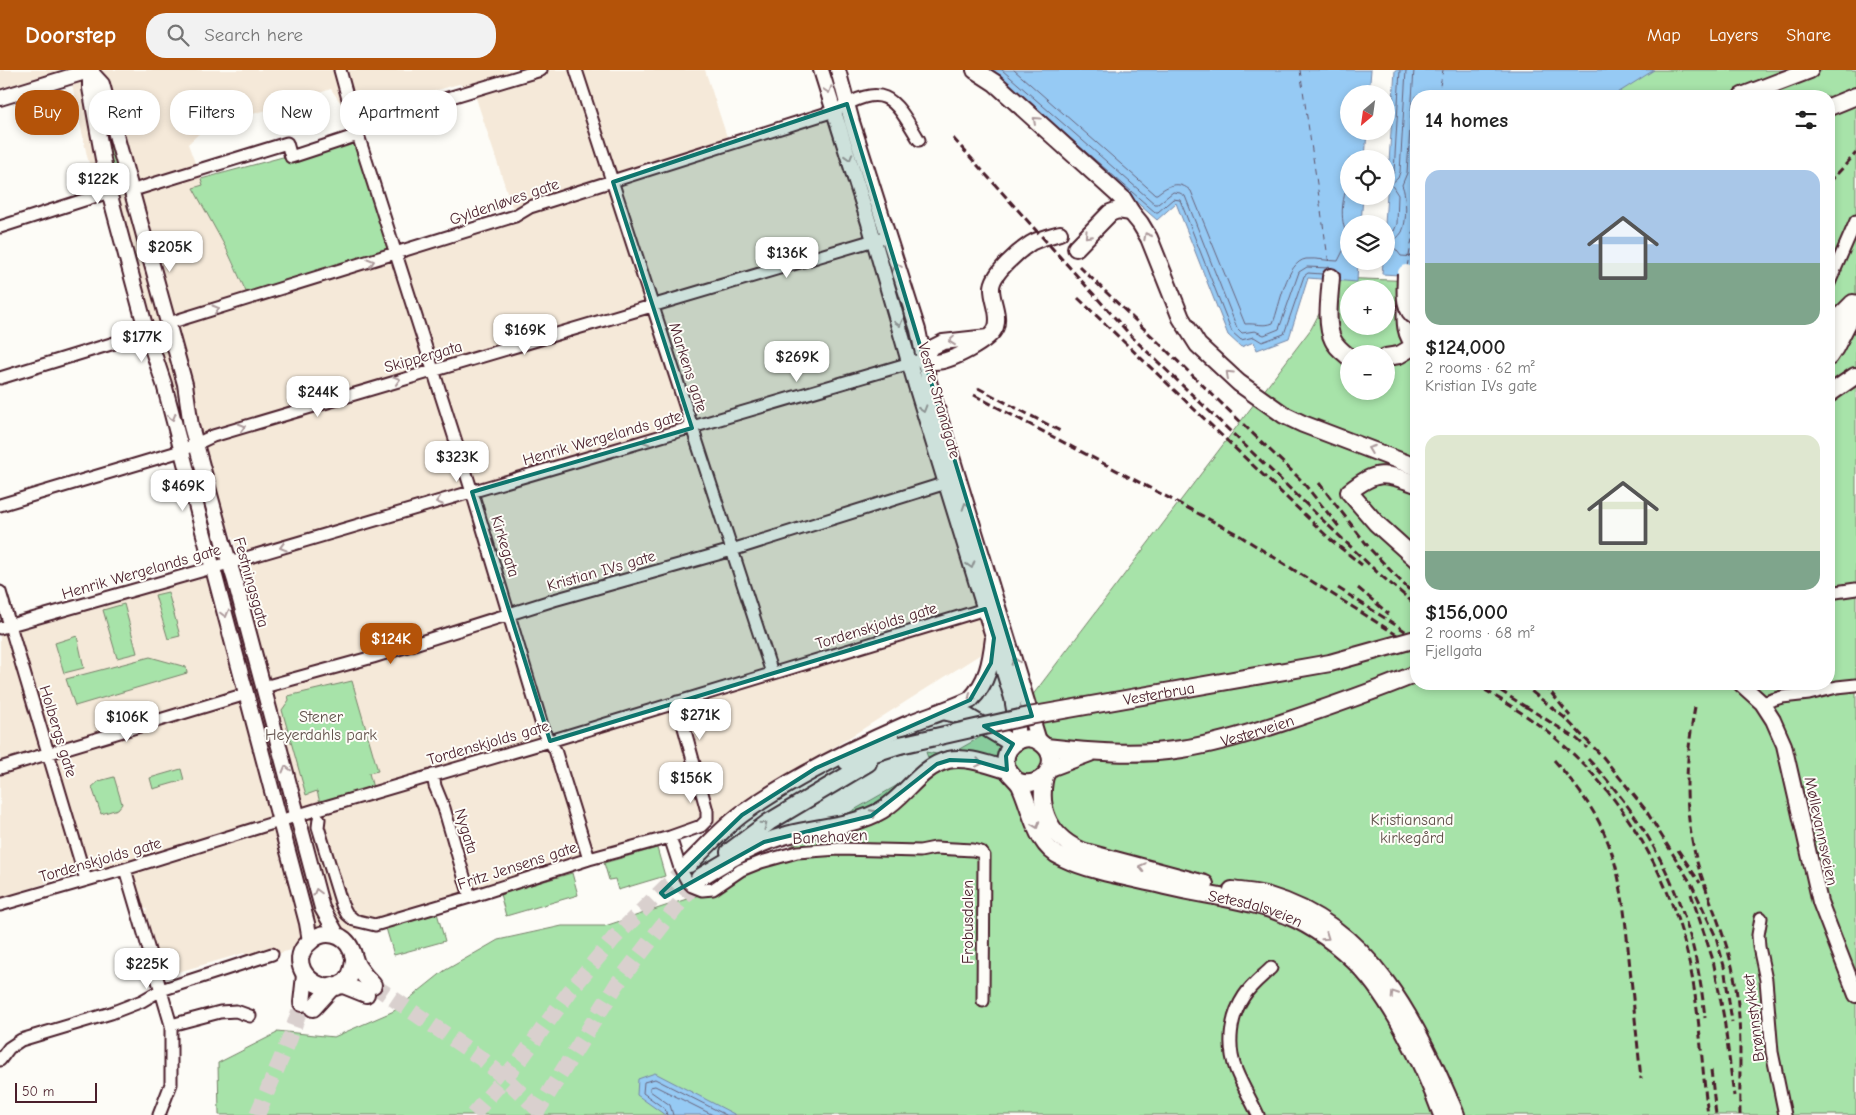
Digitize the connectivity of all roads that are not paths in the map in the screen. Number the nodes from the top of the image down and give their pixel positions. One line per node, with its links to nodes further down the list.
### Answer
1 (91, 70): 13 (main road); 22 (main road, Festningsgata); 39 (main road, Festningsgata)
2 (541, 70): 12 (street)
3 (576, 70): 20 (street, Markens gate)
4 (821, 70): 16 (main road, Vestre Strandgate, one-way to 16)
5 (838, 70): 14 (main road, Vestre Strandgate)
6 (975, 70): 23 (highway, one-way to 6)
7 (1810, 70): 10 (highway)
8 (342, 75): 9 (street, Kirkegata)
9 (346, 90)
10 (1758, 90)
11 (1856, 96): 15 (highway)
12 (457, 97)
13 (0, 98)
14 (847, 104): 16 (street, Gyldenløves gate); 19 (street, Gyldenløves gate); 27 (main road, Vestre Strandgate)
15 (1835, 105)
16 (834, 111): 20 (street, Gyldenløves gate); 27 (main road, Vestre Strandgate, one-way to 27)
17 (345, 135): 21 (street)
18 (359, 135): 29 (street, Kirkegata)
19 (919, 140)
20 (612, 182): 29 (street, Gyldenløves gate); 36 (street, Markens gate)
21 (140, 188)
22 (110, 192): 25 (street); 40 (main road, Festningsgata)
23 (1130, 212): 28 (highway, one-way to 28); 54 (highway, one-way to 23)
24 (1856, 221): 30 (street)
25 (0, 227)
26 (1060, 233): 46 (main road, Vestre Strandgate)
27 (880, 238): 36 (street, Skippergata); 46 (main road, Vestre Strandgate)
28 (1076, 248)
29 (397, 254): 39 (street, Gyldenløves gate, one-way to 29); 47 (street, Kirkegata)
30 (1835, 269)
31 (1406, 273): 34 (highway, bridge)
32 (1331, 277): 43 (highway)
33 (1856, 300): 38 (highway)
34 (1406, 303)
35 (1406, 303): 41 (highway, bridge)
36 (652, 305): 47 (street, Skippergata); 51 (street, Markens gate)
37 (1856, 307): 42 (highway)
38 (1835, 321)
39 (169, 323): 52 (main road, Festningsgata)
40 (147, 333): 49 (street); 53 (main road, Festningsgata, one-way to 53)
41 (1410, 340)
42 (1835, 346)
43 (1340, 349)
44 (1410, 349): 45 (highway)
45 (1395, 356)
46 (917, 361): 51 (street, Henrik Wergelands gate); 55 (main road, Vestre Strandgate, one-way to 55); 84 (main road, Vestre Strandgate, one-way to 46)
47 (433, 369): 52 (street, Skippergata, one-way to 47); 57 (street, Kirkegata)
48 (1854, 376): 50 (highway)
49 (0, 378)
50 (1835, 390)
51 (692, 428): 57 (street, Henrik Wergelands gate, one-way to 57); 59 (street, Markens gate)
52 (196, 444): 53 (street, Skippergata); 61 (main road, Festningsgata)
53 (181, 451): 58 (street, Skippergata); 62 (main road, Festningsgata)
54 (1410, 465)
55 (946, 482): 59 (street, Kristian IVs gate); 66 (main road, Vestre Strandgate, one-way to 66)
56 (1410, 482): 60 (highway)
57 (472, 492): 61 (street, Henrik Wergelands gate, one-way to 61); 67 (street, Kirkegata)
58 (0, 505)
59 (732, 550): 67 (street, Kristian IVs gate); 71 (street, Markens gate)
60 (1410, 554)
61 (229, 563): 62 (street, Henrik Wergelands gate); 74 (main road, Festningsgata)
62 (212, 567): 68 (street, Henrik Wergelands gate); 78 (main road, Festningsgata, one-way to 78)
63 (1856, 589): 65 (street)
64 (0, 592): 68 (street, Holbergs gate)
65 (1835, 592)
66 (985, 609): 69 (main road, Vestre Strandgate); 71 (street, Tordenskjolds gate)
67 (509, 614): 74 (street, Kristian IVs gate); 82 (street, Kirkegata)
68 (5, 627): 86 (street, Holbergs gate)
69 (994, 638): 81 (highway, one-way to 81); 83 (main road, Vestre Strandgate)
70 (1410, 641): 85 (highway, Vesterbrua, bridge)
71 (772, 673): 79 (street, Tordenskjolds gate)
72 (1410, 676): 87 (highway, Vesterveien)
73 (1856, 684): 75 (street)
74 (264, 687): 92 (main road, Festningsgata, one-way to 74)
75 (1835, 688)
76 (1748, 690): 80 (main road, Møllevannsveien)
77 (1825, 690): 80 (street)
78 (246, 694): 86 (street); 94 (main road, Festningsgata)
79 (677, 702): 82 (street, Tordenskjolds gate); 95 (street, Fritz Jensens gate)
80 (1762, 702): 111 (main road, Møllevannsveien)
81 (943, 711): 83 (highway); 85 (highway)
82 (550, 741): 90 (street, Tordenskjolds gate); 97 (street, Kirkegata)
83 (1015, 742): 84 (highway); 91 (highway)
84 (1042, 744): 87 (highway, Vesterveien); 89 (highway)
85 (900, 746): 91 (highway, one-way to 91)
86 (49, 752): 88 (street); 99 (street, Holbergs gate)
87 (1092, 752): 89 (highway, Vesterveien)
88 (0, 768)
89 (1047, 772): 91 (highway); 119 (highway, Setesdalsveien, one-way to 89)
90 (433, 775): 92 (street, Tordenskjolds gate); 100 (street, Nygata)
91 (1012, 776): 118 (highway, Setesdalsveien, one-way to 118)
92 (297, 816): 94 (street, Tordenskjolds gate); 103 (main road, Festningsgata, one-way to 92)
93 (319, 819): 100 (street, Fritz Jensens gate)
94 (281, 821): 98 (street, Tordenskjolds gate); 104 (main road, Festningsgata)
95 (670, 837): 96 (street, Banehaven); 97 (street, Fritz Jensens gate)
96 (973, 850): 112 (street, Frobusdalen)
97 (590, 859): 100 (street, Fritz Jensens gate)
98 (125, 869): 99 (street, Tordenskjolds gate); 110 (street)
99 (86, 880): 101 (street, Tordenskjolds gate)
100 (470, 897)
101 (0, 905)
102 (1761, 918): 120 (street, Brønnstykket)
103 (338, 936): 104 (highway); 106 (highway)
104 (310, 941): 108 (highway)
105 (272, 954): 110 (street)
106 (354, 960): 109 (highway); 109 (highway)
107 (1271, 968): 117 (street)
108 (305, 975): 109 (highway); 109 (highway)
109 (337, 985)
110 (161, 990): 114 (street); 115 (street)
111 (1856, 995)
112 (983, 1001)
113 (250, 1016): 114 (street)
114 (171, 1025): 116 (street)
115 (0, 1060)
116 (159, 1115)
117 (1258, 1115)
118 (1442, 1115)
119 (1456, 1115)
120 (1785, 1115)

